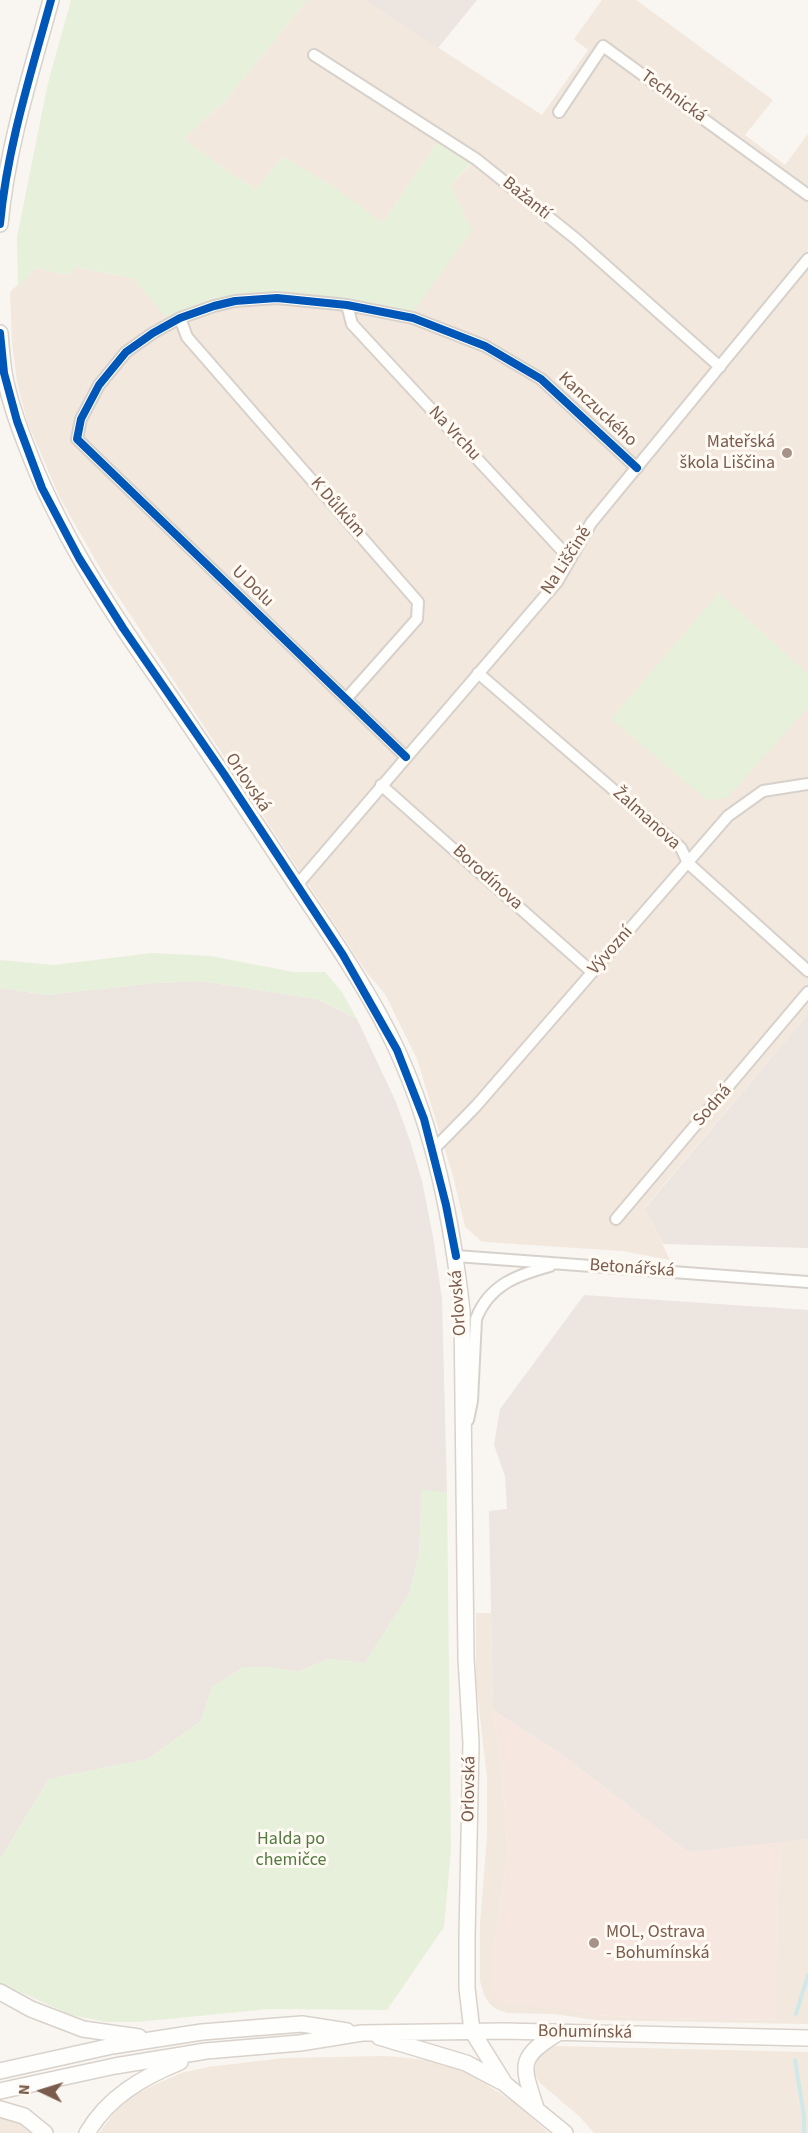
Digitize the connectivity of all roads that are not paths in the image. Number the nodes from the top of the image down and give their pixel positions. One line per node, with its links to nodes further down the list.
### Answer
1 (51, 0): 5 (main road)
2 (314, 54): 10 (street, Bažantí)
3 (559, 112): 4 (street, Technická)
4 (808, 195)
5 (0, 224)
6 (808, 259): 10 (street, Na Liščině)
7 (347, 305): 8 (street, Kanczuckého); 12 (street, Kanczuckého); 13 (street, Na Vrchu)
8 (180, 318): 11 (street, Kanczuckého); 15 (street, K Důlkům)
9 (0, 333): 20 (main road, Orlovská)
10 (720, 367): 12 (street, Na Liščině)
11 (77, 439): 15 (street, U Dolu)
12 (637, 468): 13 (street, Na Liščině)
13 (570, 559): 14 (street, Na Liščině)
14 (478, 673): 16 (street, Na Liščině); 19 (street, Žalmanova)
15 (346, 699): 16 (street, U Dolu)
16 (406, 757): 17 (street, Na Liščině)
17 (381, 784): 20 (street, Na Liščině); 22 (street, Borodínova)
18 (808, 784): 19 (street, Vývozní)
19 (688, 863): 21 (street, Žalmanova); 22 (street, Vývozní)
20 (297, 885): 24 (main road, Orlovská)
21 (808, 970)
22 (592, 972): 24 (street, Vývozní)
23 (808, 992): 25 (street, Sodná)
24 (432, 1151): 26 (main road, Orlovská)
25 (616, 1219)
26 (456, 1256): 27 (street, Betonářská); 29 (main road, Orlovská)
27 (558, 1264): 28 (street, Betonářská); 29 (street)
28 (808, 1282)
29 (464, 1435): 31 (main road, Orlovská)
30 (0, 1992): 35 (main road)
31 (472, 2031): 32 (main road, Bohumínská); 33 (main road, Bohumínská); 38 (main road)
32 (362, 2033): 35 (main road, Bohumínská); 36 (main road, Bohumínská); 38 (main road)
33 (558, 2033): 34 (main road, Bohumínská); 40 (main road)
34 (808, 2038)
35 (157, 2039): 37 (main road, Bohumínská)
36 (206, 2051): 39 (main road, Bohumínská); 43 (main road)
37 (0, 2071)
38 (505, 2084): 40 (main road)
39 (0, 2091)
40 (536, 2108): 44 (main road)
41 (0, 2109): 42 (main road)
42 (45, 2133)
43 (87, 2133)
44 (565, 2133)

